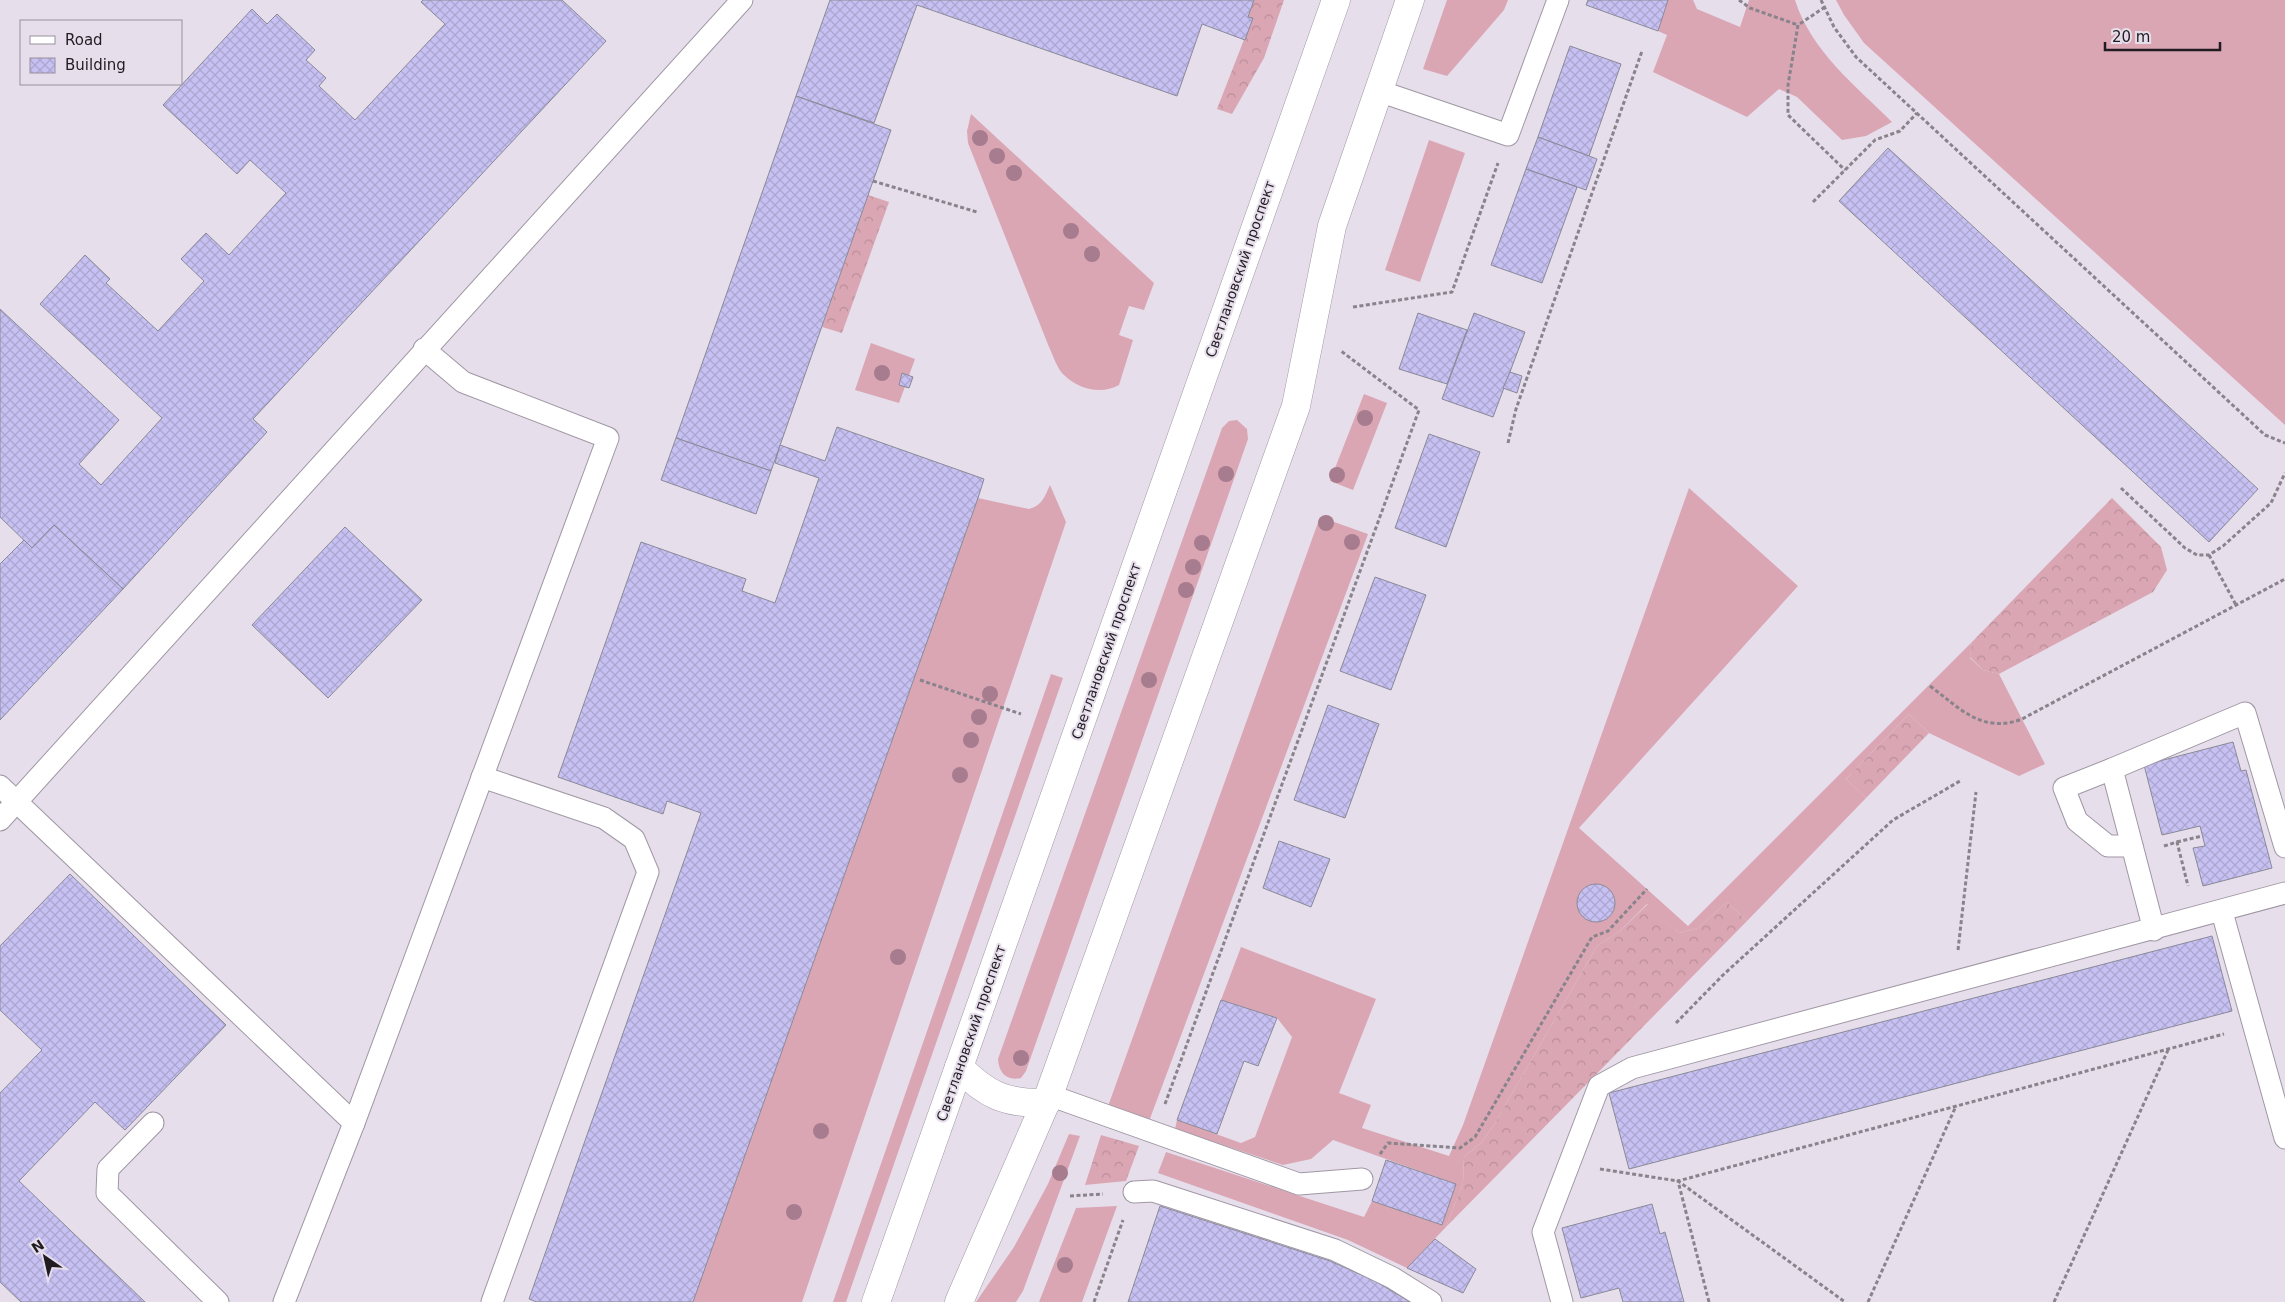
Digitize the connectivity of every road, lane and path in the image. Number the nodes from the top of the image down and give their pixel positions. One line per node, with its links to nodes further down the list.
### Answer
1 (742, 0): 18 (lane)
2 (1336, 0): 50 (main road, Светлановский проспект)
3 (1410, 0): 10 (main road)
4 (1558, 0): 12 (lane)
5 (1739, 0): 8 (path)
6 (1821, 0): 7 (path)
7 (1825, 7): 8 (path); 11 (path)
8 (1798, 25): 13 (path)
9 (1642, 51): 20 (path)
10 (1379, 91): 12 (lane); 51 (main road)
11 (1917, 113): 13 (path); 21 (path)
12 (1508, 135): 17 (path)
13 (1845, 170): 15 (path)
14 (873, 181): 16 (path)
15 (1813, 202)
16 (977, 212)
17 (1353, 307)
18 (424, 350): 31 (lane); 35 (lane)
19 (1341, 351): 55 (path)
20 (1508, 443)
21 (2285, 443)
22 (2285, 473): 24 (path)
23 (2121, 488): 24 (path)
24 (2209, 555): 26 (path)
25 (2285, 579): 26 (path)
26 (2236, 605): 28 (path)
27 (920, 680): 29 (path)
28 (1930, 686)
29 (1020, 714)
30 (2112, 768): 39 (lane); 40 (lane); 40 (lane)
31 (482, 777): 54 (lane); 63 (lane)
32 (1960, 781): 47 (path)
33 (0, 786): 35 (lane)
34 (1976, 792): 46 (path)
35 (17, 802): 36 (lane); 54 (lane)
36 (0, 820)
37 (2202, 836): 38 (path)
38 (2177, 842): 40 (path); 44 (path)
39 (2285, 847)
40 (2133, 850): 45 (lane)
41 (1647, 889): 58 (path)
42 (2285, 893): 43 (lane)
43 (2222, 912): 44 (lane); 48 (lane)
44 (2196, 918): 45 (lane)
45 (2154, 930): 46 (lane)
46 (1954, 983): 57 (lane)
47 (1674, 1025)
48 (2254, 1026): 49 (path); 56 (lane)
49 (2168, 1049): 52 (path); 72 (path)
50 (959, 1067): 51 (main road); 64 (main road, Светлановский проспект)
51 (1047, 1099): 55 (lane); 65 (main road)
52 (1956, 1106): 59 (path); 71 (path)
53 (153, 1123): 61 (lane)
54 (354, 1123): 62 (lane)
55 (1155, 1134): 58 (lane)
56 (2285, 1138)
57 (1569, 1164): 59 (path); 68 (lane)
58 (1362, 1179)
59 (1678, 1182): 69 (path); 70 (path)
60 (1134, 1192): 66 (path); 67 (lane)
61 (218, 1302)
62 (284, 1302)
63 (492, 1302)
64 (876, 1302)
65 (958, 1302)
66 (1094, 1302)
67 (1431, 1302)
68 (1562, 1302)
69 (1708, 1302)
70 (1845, 1302)
71 (1868, 1302)
72 (2054, 1302)

